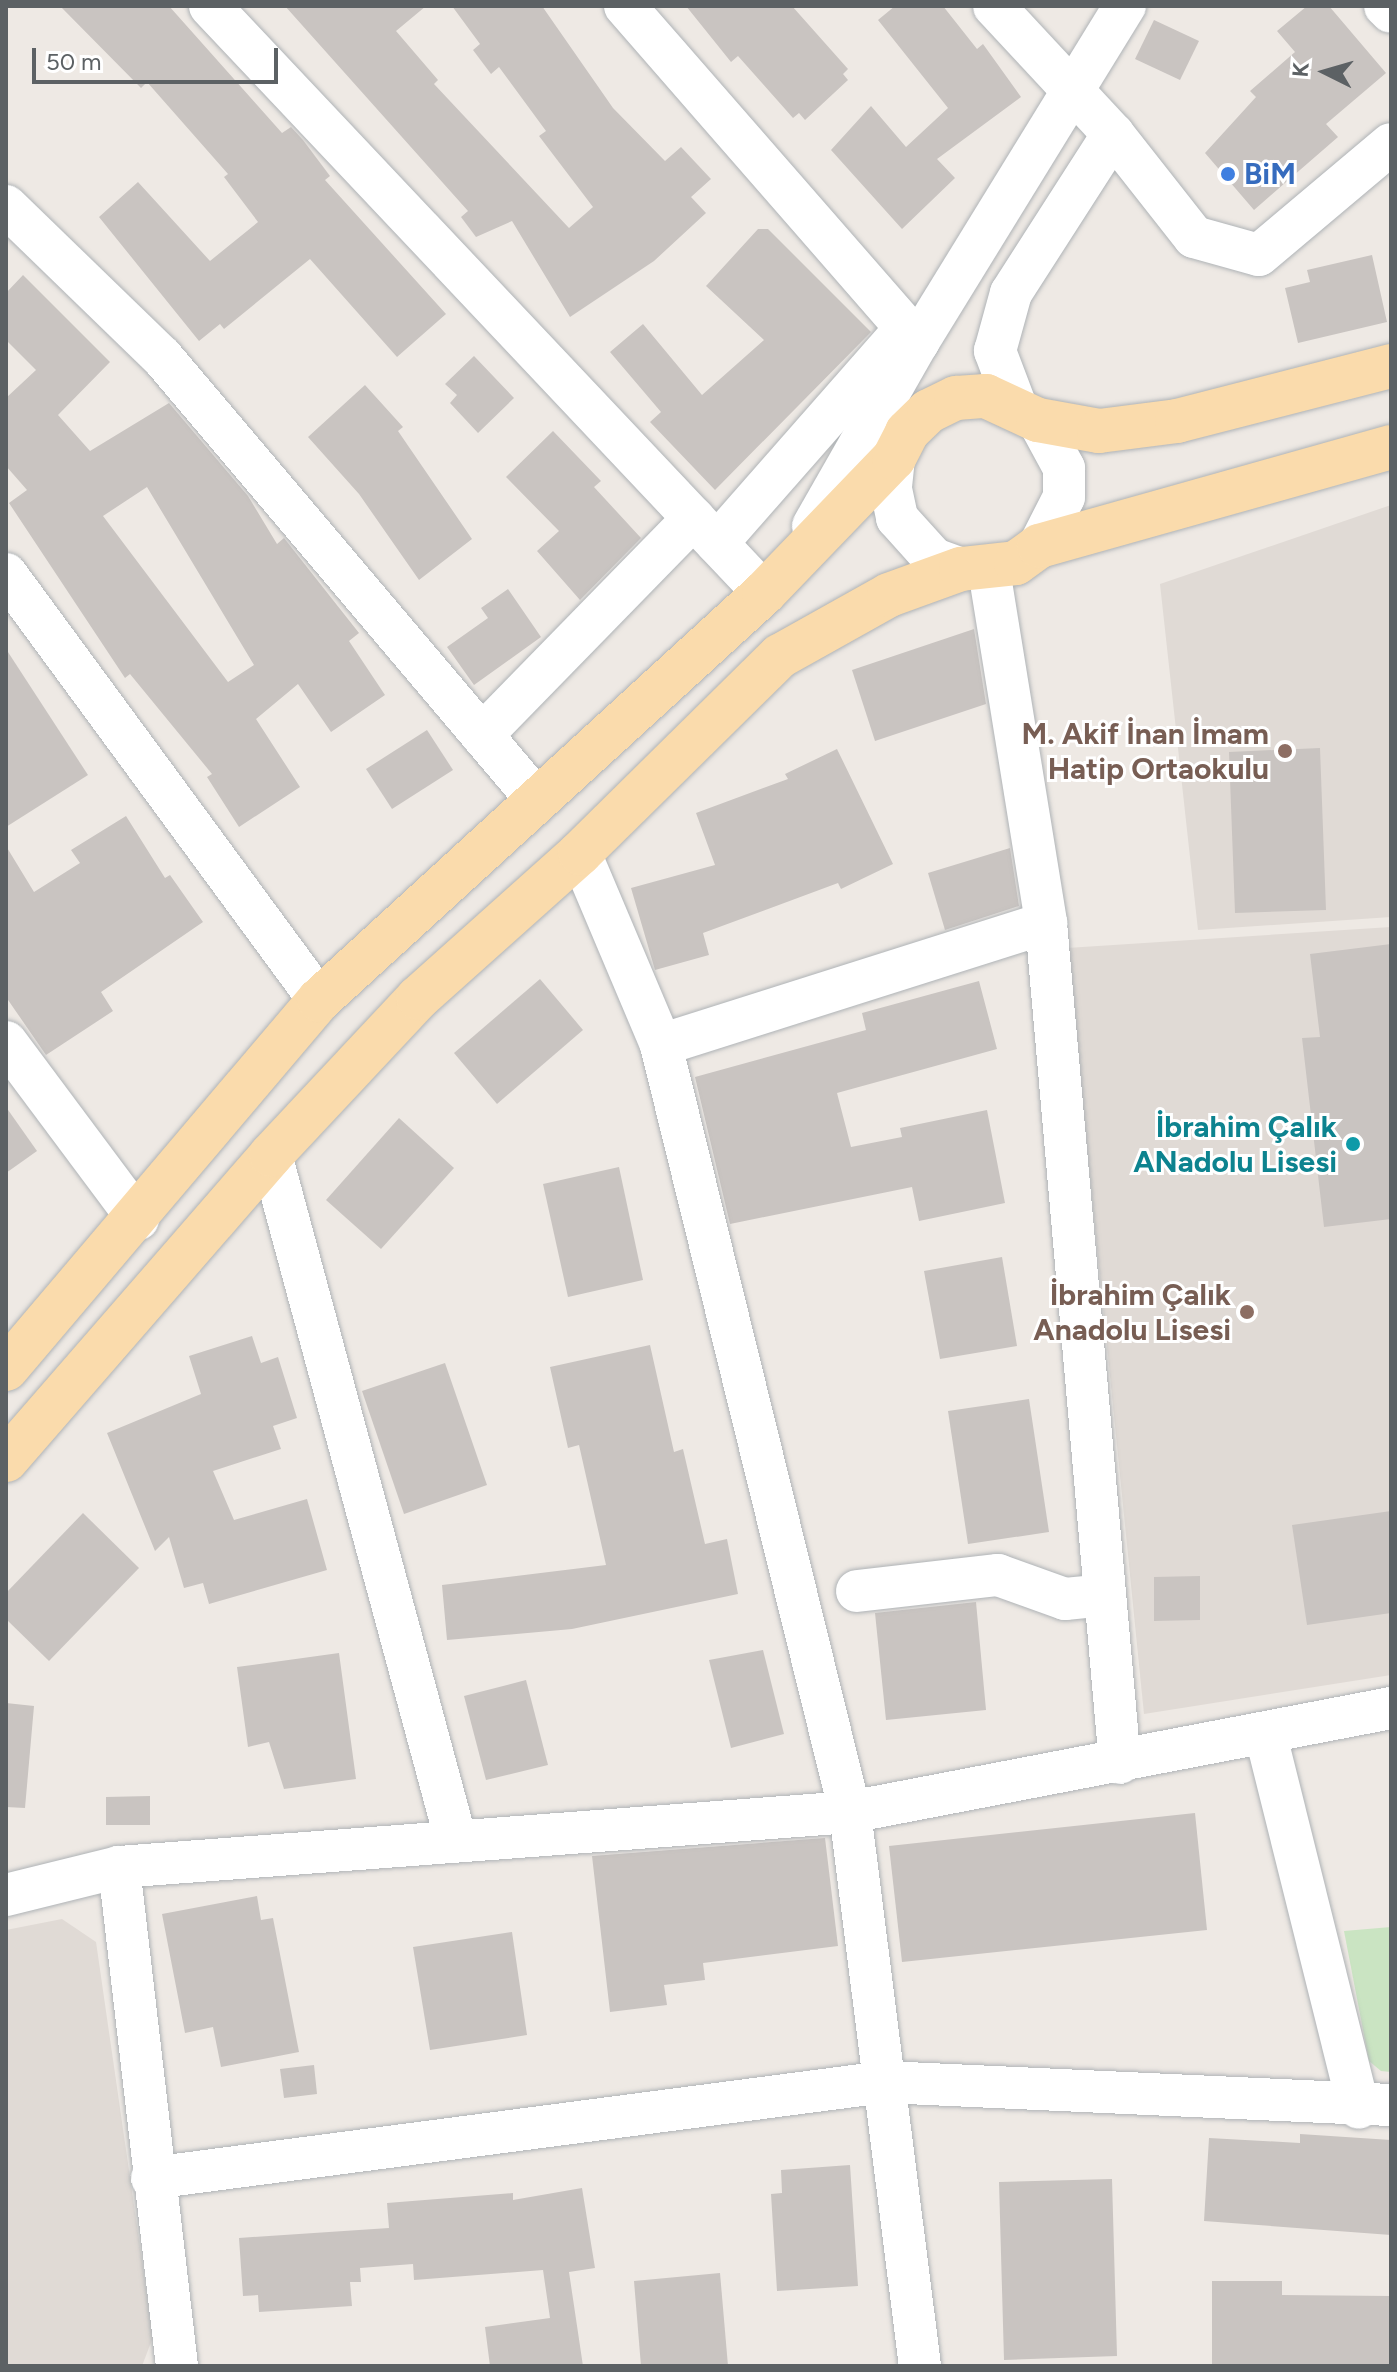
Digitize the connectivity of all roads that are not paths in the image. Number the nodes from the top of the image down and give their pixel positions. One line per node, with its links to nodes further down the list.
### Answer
1 (210, 6): 16 (street)
2 (625, 6): 11 (street)
3 (994, 6): 7 (street)
4 (1125, 6): 7 (street)
5 (1385, 6): 6 (street)
6 (1391, 12)
7 (1068, 93): 8 (street); 11 (street)
8 (1113, 134): 9 (street); 13 (street)
9 (1391, 144)
10 (6, 206): 21 (street)
11 (912, 335): 16 (street); 20 (street)
12 (1391, 366): 13 (main road)
13 (1027, 412): 15 (main road); 17 (street)
14 (1391, 447): 17 (main road)
15 (894, 458): 18 (street); 20 (main road)
16 (705, 530): 20 (street); 21 (street)
17 (1039, 546): 18 (main road)
18 (975, 570): 23 (main road); 24 (street)
19 (6, 574): 25 (street)
20 (775, 580): 22 (main road)
21 (482, 735): 22 (street)
22 (536, 799): 25 (main road)
23 (580, 853): 27 (street); 28 (main road)
24 (1046, 923): 27 (street); 33 (street)
25 (319, 1000): 29 (main road)
26 (6, 1042): 29 (street)
27 (661, 1045): 37 (street)
28 (271, 1155): 31 (main road); 38 (street)
29 (138, 1219): 30 (main road)
30 (6, 1369)
31 (6, 1460)
32 (857, 1591): 33 (street)
33 (1105, 1595): 36 (street)
34 (1391, 1708): 35 (street)
35 (1266, 1736): 36 (street); 42 (street)
36 (1120, 1763): 37 (street)
37 (850, 1812): 38 (street); 41 (street)
38 (455, 1837): 39 (street)
39 (119, 1867): 40 (street); 43 (street)
40 (6, 1895)
41 (884, 2082): 42 (street); 43 (street); 45 (street)
42 (1375, 2106)
43 (152, 2178): 44 (street)
44 (177, 2366)
45 (920, 2366)

